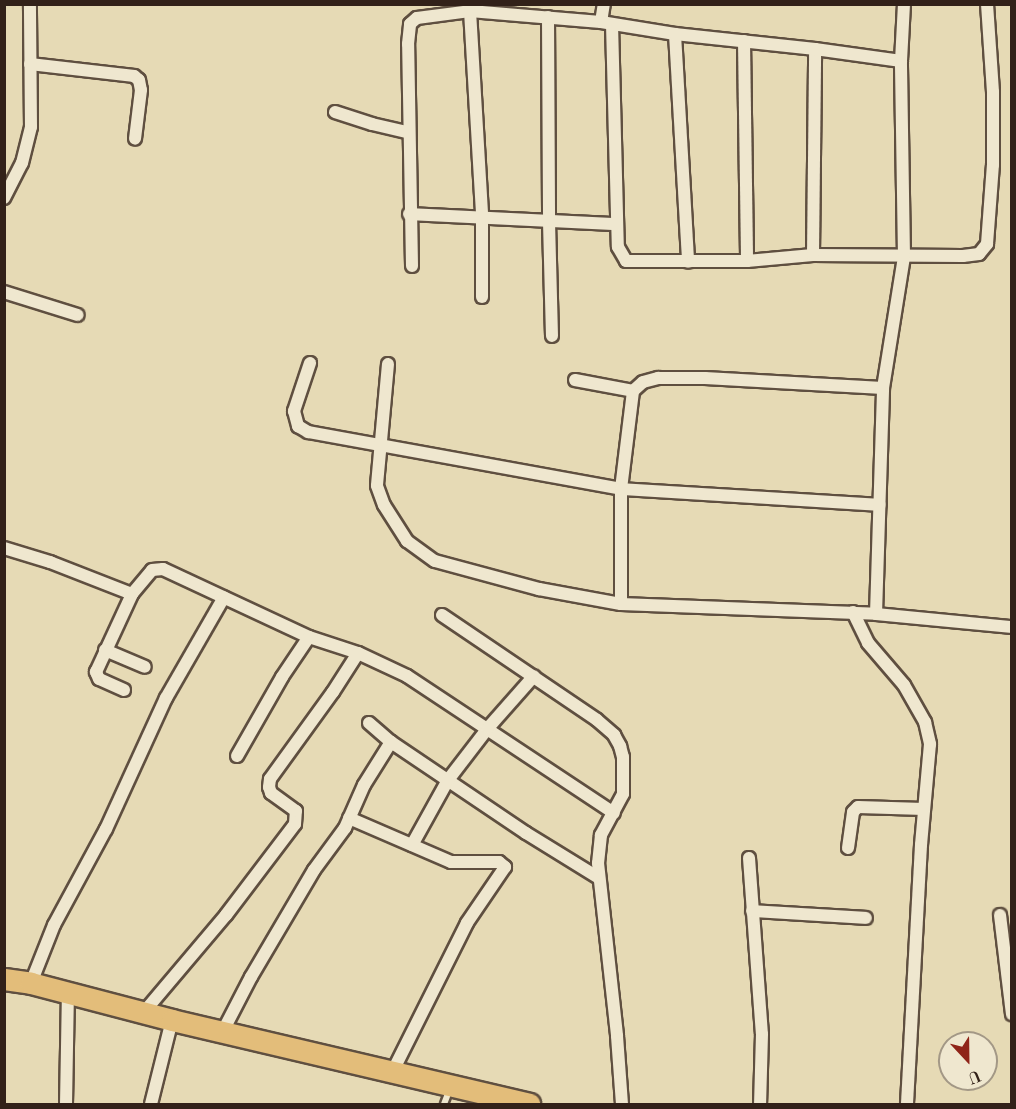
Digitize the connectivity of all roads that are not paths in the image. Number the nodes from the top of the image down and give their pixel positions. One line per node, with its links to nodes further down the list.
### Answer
1 (30, 4): 12 (street)
2 (604, 4): 7 (street)
3 (904, 4): 11 (street)
4 (987, 4): 22 (street)
5 (470, 11): 6 (street); 14 (street); 18 (street)
6 (548, 17): 7 (street); 19 (street)
7 (607, 23): 8 (street); 20 (street)
8 (675, 34): 9 (street); 24 (street)
9 (744, 41): 10 (street); 23 (street)
10 (815, 49): 11 (street); 21 (street)
11 (901, 61): 22 (street)
12 (30, 64): 15 (street); 16 (street)
13 (335, 112): 14 (street)
14 (408, 132): 17 (street)
15 (135, 139)
16 (4, 198)
17 (409, 214): 18 (street); 25 (street)
18 (482, 216): 19 (street); 27 (street)
19 (549, 222): 20 (street); 29 (street)
20 (617, 224): 24 (street)
21 (813, 255): 22 (street); 23 (street)
22 (904, 257): 33 (street)
23 (747, 261): 24 (street)
24 (688, 262)
25 (412, 266)
26 (4, 292): 28 (street)
27 (483, 297)
28 (78, 315)
29 (552, 336)
30 (310, 363): 35 (street)
31 (387, 364): 35 (street)
32 (575, 380): 34 (street)
33 (883, 388): 34 (street); 37 (street)
34 (633, 391): 36 (street)
35 (381, 445): 36 (street); 41 (street)
36 (621, 489): 37 (street); 41 (street)
37 (880, 505): 43 (street)
38 (4, 548): 39 (street)
39 (132, 594): 40 (street); 47 (street)
40 (224, 597): 46 (street); 68 (street)
41 (621, 604): 42 (street)
42 (854, 612): 43 (street); 57 (street)
43 (876, 614): 45 (street)
44 (442, 615): 50 (street)
45 (1011, 627)
46 (309, 637): 48 (street); 55 (street)
47 (105, 650): 49 (street); 51 (street)
48 (358, 653): 53 (street); 70 (street)
49 (144, 667)
50 (534, 676): 53 (street); 58 (street)
51 (124, 690)
52 (369, 723): 54 (street)
53 (488, 728): 56 (street); 58 (street)
54 (391, 742): 56 (street); 59 (street)
55 (237, 756)
56 (448, 780): 60 (street); 63 (street)
57 (924, 809): 61 (street); 81 (street)
58 (614, 813): 63 (street)
59 (349, 818): 60 (street); 73 (street)
60 (412, 845): 74 (street)
61 (848, 848)
62 (749, 858): 64 (street)
63 (599, 878): 79 (street)
64 (752, 911): 66 (street); 80 (street)
65 (1000, 915): 71 (street)
66 (866, 918)
67 (4, 979): 68 (highway)
68 (31, 983): 69 (highway)
69 (68, 993): 70 (highway); 76 (street)
70 (144, 1012): 72 (highway)
71 (1011, 1014)
72 (171, 1020): 73 (highway); 77 (street)
73 (222, 1031): 74 (highway)
74 (393, 1071): 75 (highway)
75 (447, 1095): 78 (highway)
76 (66, 1104)
77 (151, 1104)
78 (529, 1104)
79 (622, 1104)
80 (760, 1104)
81 (907, 1104)

